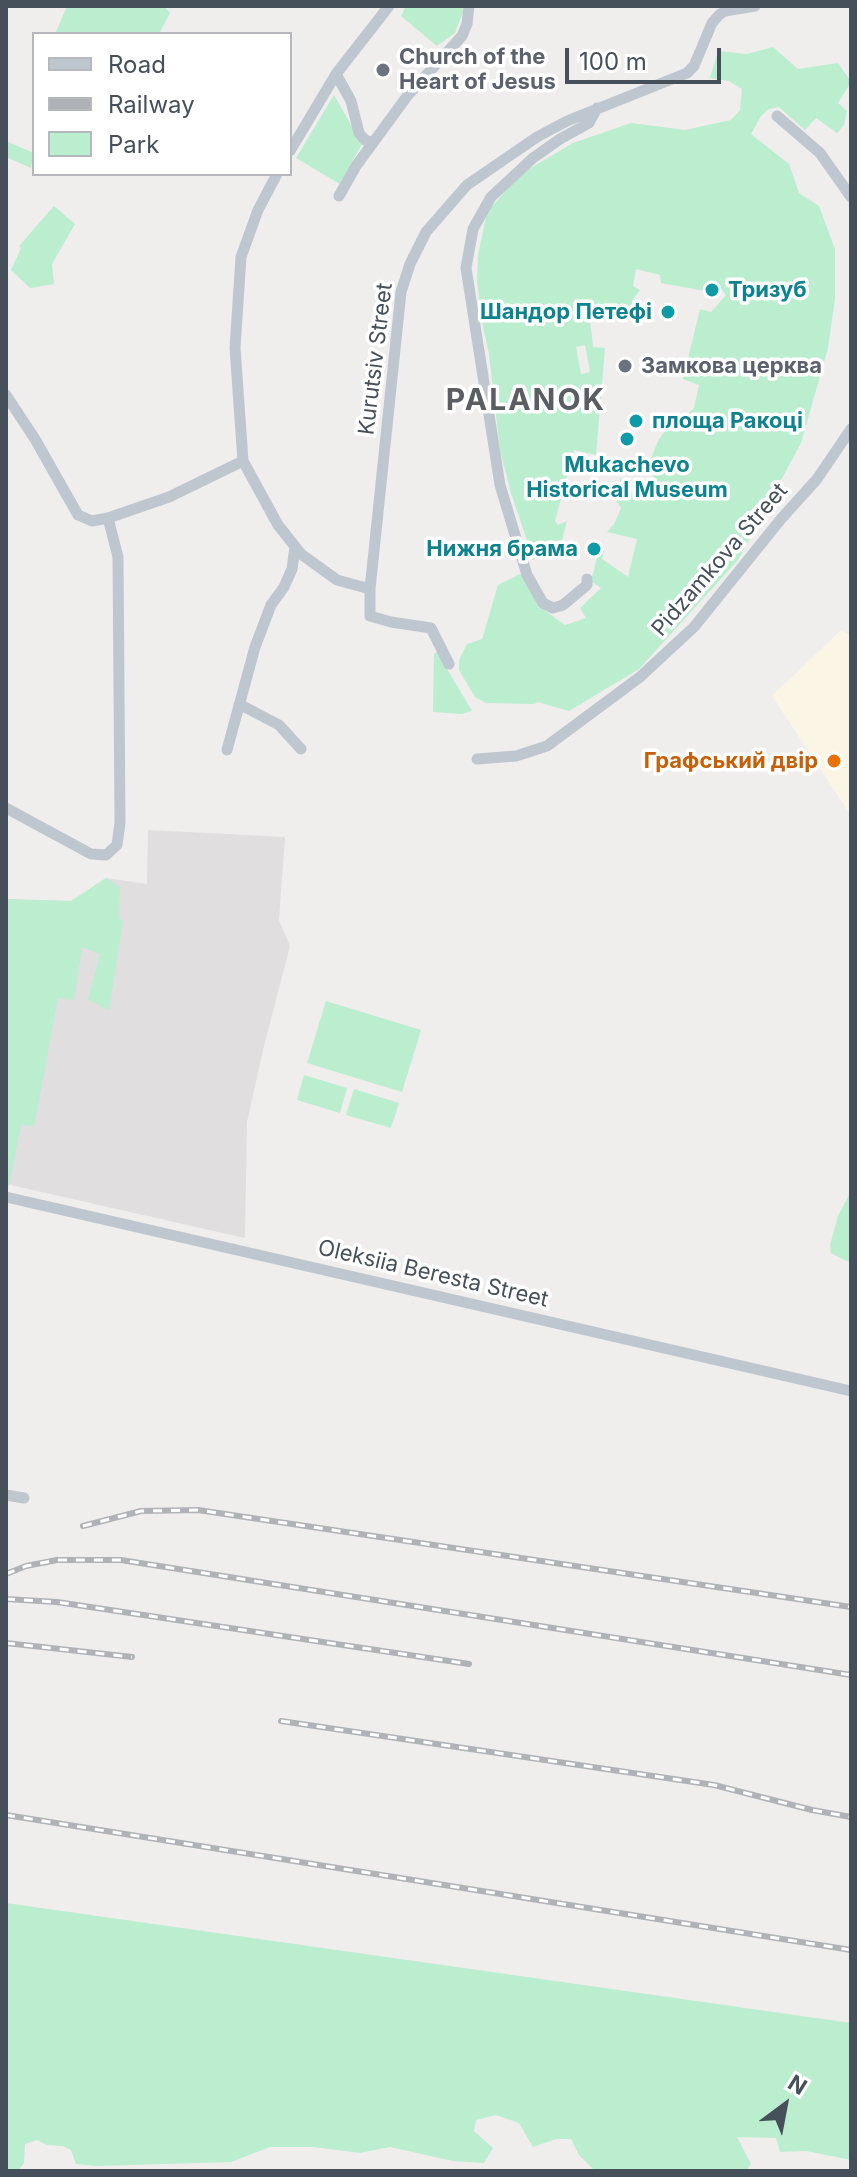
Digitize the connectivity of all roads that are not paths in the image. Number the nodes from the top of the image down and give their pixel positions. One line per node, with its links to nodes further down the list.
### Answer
1 (389, 6): 4 (street)
2 (469, 6): 7 (street)
3 (755, 6): 5 (street, Kurutsiv Street)
4 (336, 74): 7 (street); 8 (street)
5 (597, 108): 17 (street); 18 (street, Kurutsiv Street)
6 (777, 116): 11 (street)
7 (373, 143): 10 (street)
8 (292, 148)
9 (276, 176): 14 (street)
10 (339, 196)
11 (851, 197)
12 (6, 395): 15 (street)
13 (851, 429): 23 (street, Pidzamkova Street)
14 (243, 461): 15 (street); 16 (street)
15 (108, 518): 24 (street)
16 (295, 547): 18 (street); 20 (street)
17 (587, 579)
18 (370, 589): 19 (street, Kurutsiv Street)
19 (449, 664)
20 (239, 704): 21 (street); 22 (street)
21 (301, 749)
22 (227, 750)
23 (477, 759)
24 (6, 808)
25 (6, 1197): 26 (street, Oleksiia Beresta Street)
26 (851, 1391)
27 (6, 1495): 28 (street)
28 (24, 1498)

